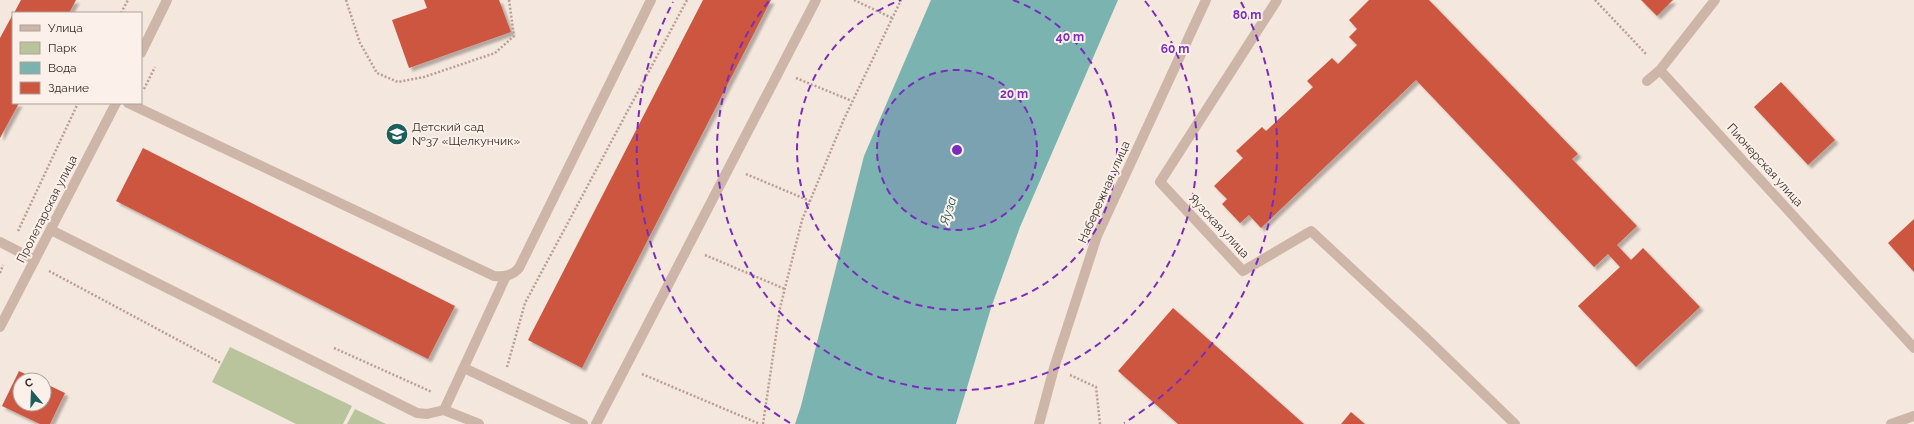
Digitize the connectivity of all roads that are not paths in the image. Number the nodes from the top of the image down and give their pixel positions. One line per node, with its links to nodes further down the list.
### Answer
1 (168, 0): 7 (street)
2 (651, 0): 15 (street)
3 (816, 0): 23 (street)
4 (1206, 0): 24 (street, Набережная улица)
5 (1277, 0): 25 (street, Яузская улица)
6 (1715, 0): 8 (street)
7 (142, 51)
8 (1660, 70): 9 (street); 17 (street, Пионерская улица)
9 (1647, 81)
10 (115, 104): 12 (street, Пролетарская улица)
11 (130, 104): 15 (street)
12 (53, 227): 14 (street, Пролетарская улица); 19 (street)
13 (0, 242): 14 (street)
14 (35, 260): 16 (street, Пролетарская улица)
15 (506, 276): 18 (street)
16 (0, 328)
17 (1914, 348)
18 (464, 368): 19 (street); 22 (street)
19 (444, 410): 21 (street)
20 (1914, 416): 26 (street)
21 (480, 424)
22 (583, 424)
23 (596, 424)
24 (1039, 424)
25 (1515, 424)
26 (1891, 424)

